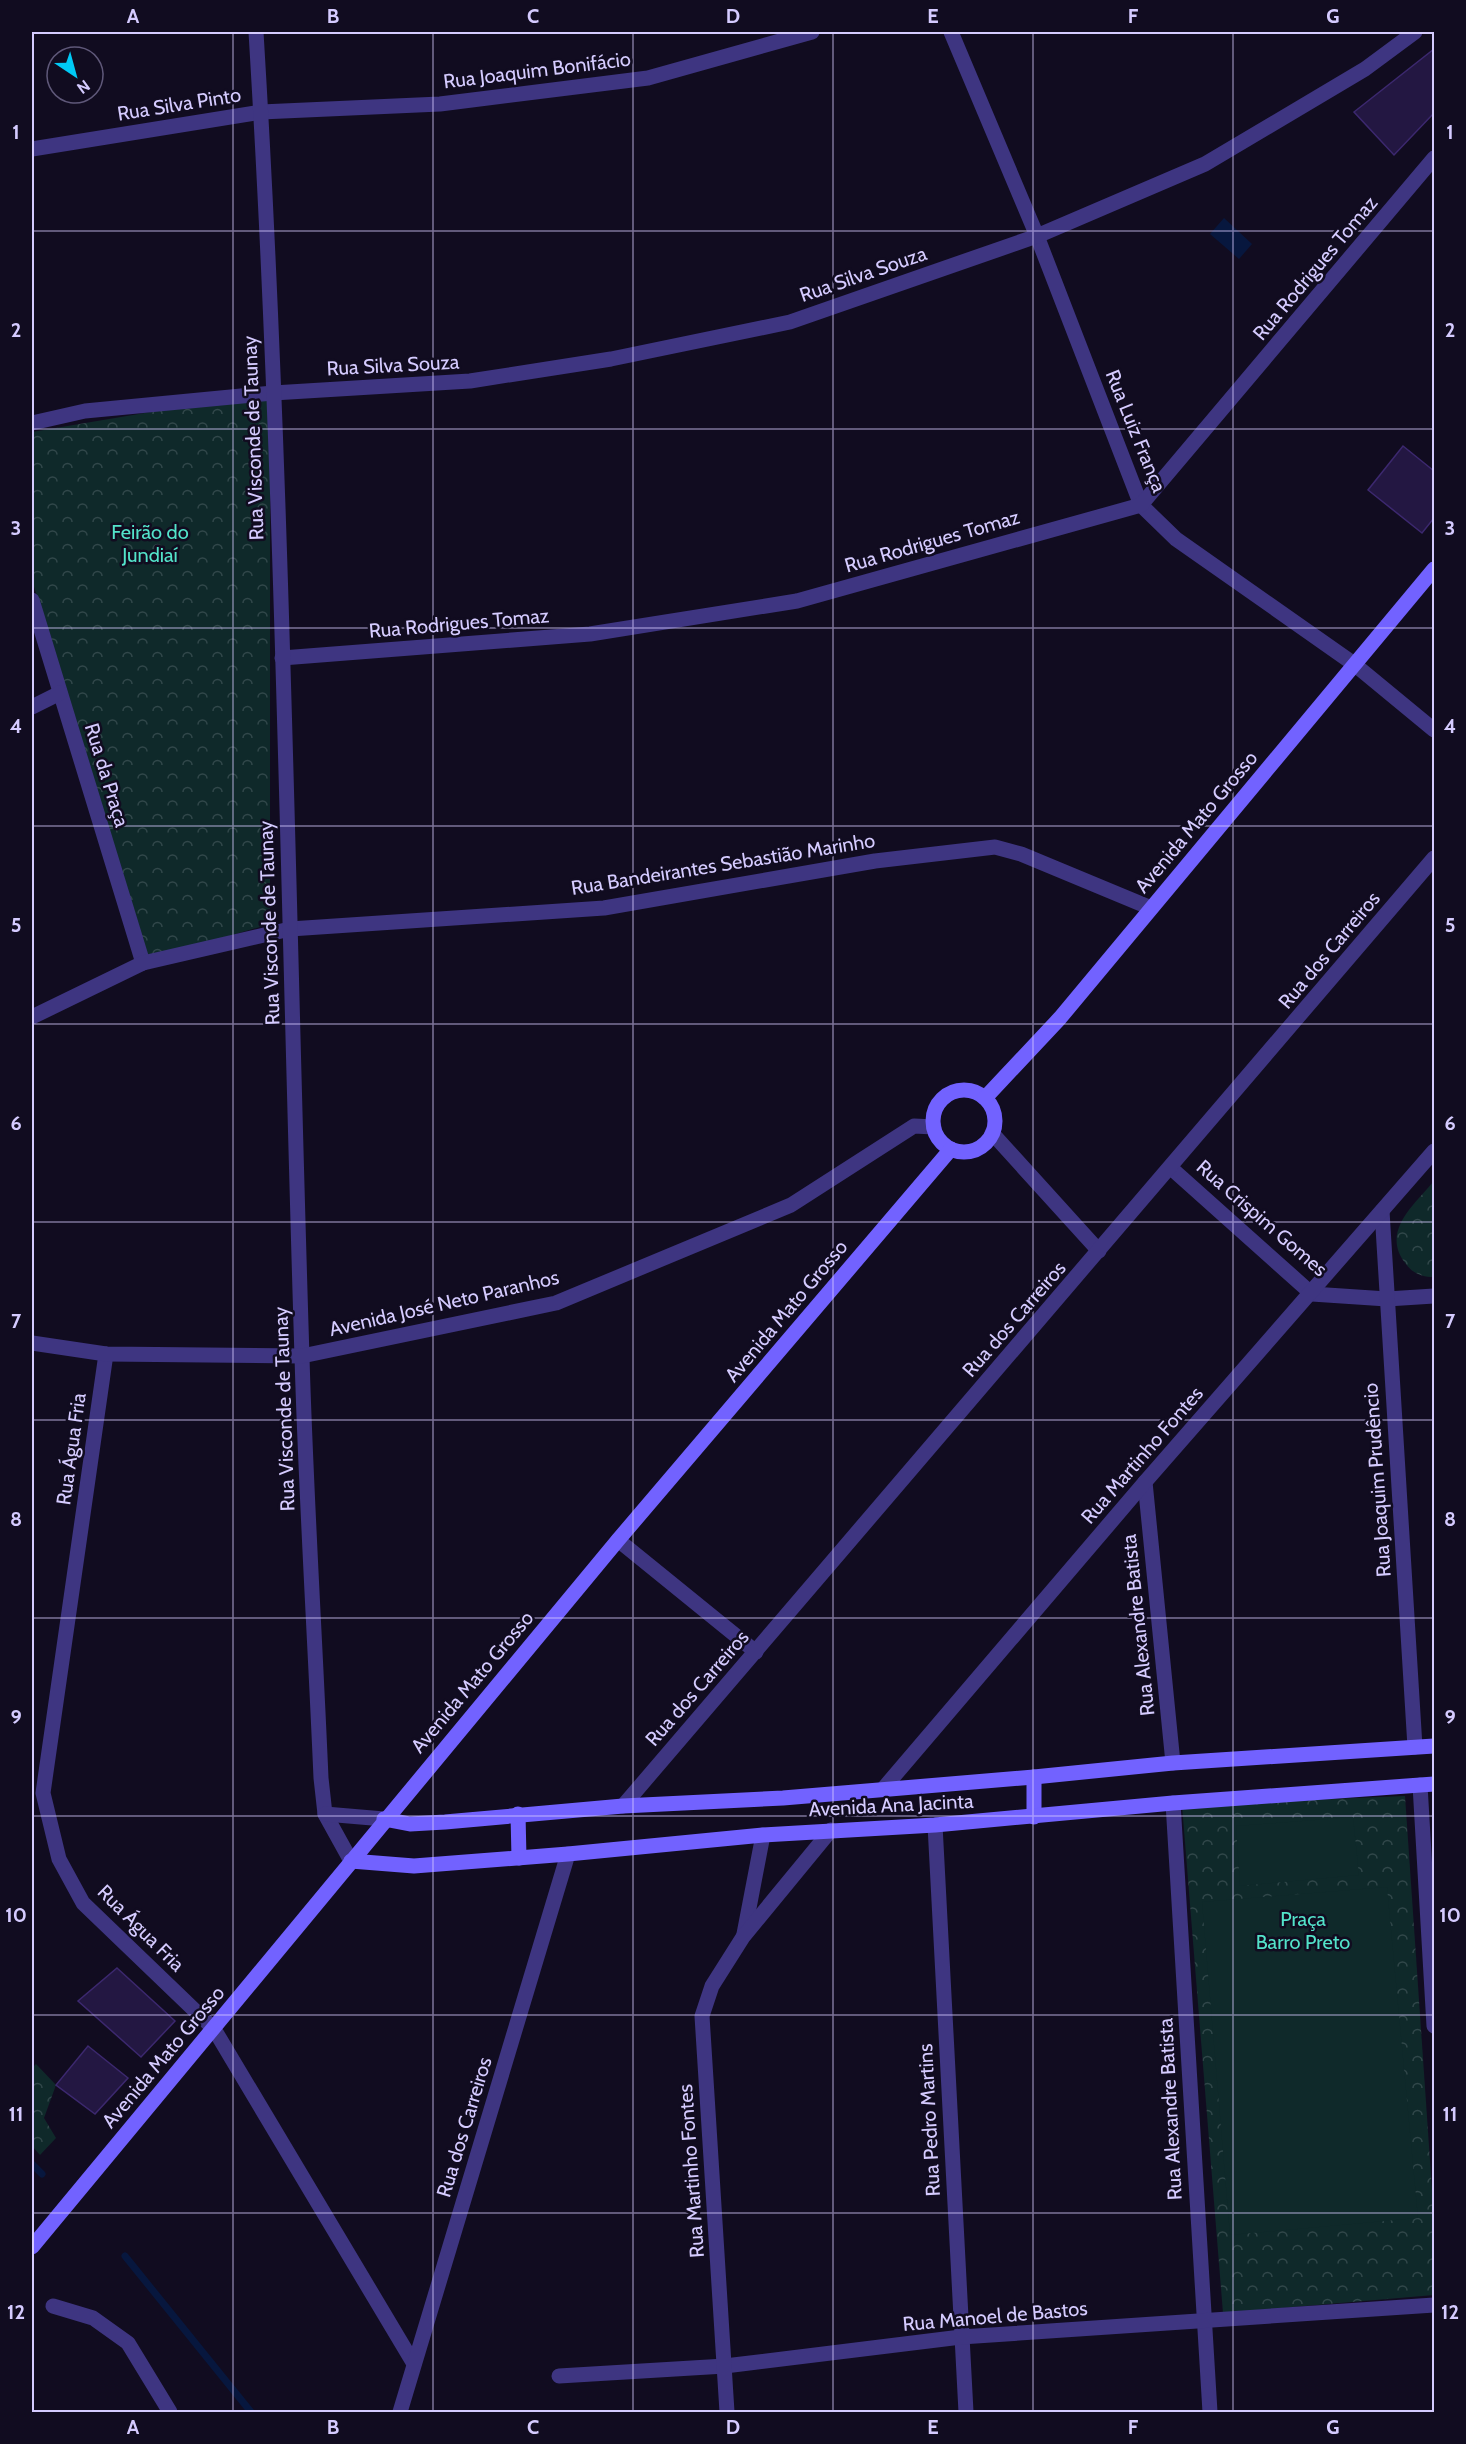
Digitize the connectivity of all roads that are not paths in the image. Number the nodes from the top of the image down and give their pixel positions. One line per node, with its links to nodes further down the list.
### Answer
1 (256, 32): 5 (street, Rua Visconde de Taunay)
2 (812, 32): 5 (street, Rua Joaquim Bonifácio)
3 (951, 32): 8 (street, Rua Luiz França)
4 (1415, 32): 8 (street, Rua Silva Souza)
5 (261, 112): 6 (street, Rua Silva Pinto); 9 (street, Rua Visconde de Taunay)
6 (32, 149)
7 (1434, 158): 11 (street, Rua Rodrigues Tomaz)
8 (1036, 236): 9 (street, Rua Silva Souza); 11 (street, Rua Luiz França)
9 (273, 393): 10 (street, Rua Silva Souza); 14 (street, Rua Visconde de Taunay)
10 (32, 423)
11 (1141, 505): 14 (street, Rua Rodrigues Tomaz); 15 (street, Rua Luiz França)
12 (1434, 569): 15 (main road, Avenida Mato Grosso)
13 (32, 600): 16 (street, Rua da Praça)
14 (282, 658): 21 (street, Rua Visconde de Taunay)
15 (1354, 664): 18 (street, Rua Luiz França); 20 (main road, Avenida Mato Grosso)
16 (60, 693): 17 (street); 22 (street, Rua da Praça)
17 (32, 707)
18 (1434, 730)
19 (1434, 858): 29 (street, Rua dos Carreiros)
20 (1151, 908): 21 (street, Rua Bandeirantes Sebastião Marinho); 24 (main road, Avenida Mato Grosso)
21 (290, 929): 22 (street, Rua Bandeirantes Sebastião Marinho); 37 (street, Rua Visconde de Taunay)
22 (143, 963): 23 (street, Rua Bandeirantes Sebastião Marinho)
23 (32, 1017)
24 (985, 1098): 25 (main road); 26 (main road)
25 (934, 1127): 27 (main road); 37 (street, Avenida José Neto Paranhos)
26 (992, 1133): 27 (main road); 31 (street)
27 (951, 1149): 39 (main road, Avenida Mato Grosso)
28 (1434, 1151): 30 (street, Rua Martinho Fontes)
29 (1171, 1168): 31 (street, Rua dos Carreiros); 32 (street, Rua Crispim Gomes)
30 (1382, 1211): 32 (street, Rua Martinho Fontes); 34 (street, Rua Joaquim Prudêncio)
31 (1100, 1251): 40 (street, Rua dos Carreiros)
32 (1312, 1294): 34 (street, Rua Crispim Gomes); 38 (street, Rua Martinho Fontes)
33 (1434, 1296): 34 (street, Rua Crispim Gomes)
34 (1387, 1299): 42 (street, Rua Joaquim Prudêncio)
35 (32, 1343): 36 (street, Avenida José Neto Paranhos)
36 (106, 1353): 37 (street, Avenida José Neto Paranhos); 61 (street, Rua Água Fria)
37 (302, 1356): 49 (street, Rua Visconde de Taunay)
38 (1145, 1482): 43 (street, Rua Alexandre Batista); 46 (street, Rua Martinho Fontes)
39 (618, 1540): 40 (street); 52 (main road, Avenida Mato Grosso)
40 (756, 1652): 48 (street, Rua dos Carreiros)
41 (1434, 1746): 42 (main road, Avenida Ana Jacinta)
42 (1415, 1747): 43 (main road, Avenida Ana Jacinta)
43 (1173, 1763): 44 (main road, Avenida Ana Jacinta)
44 (1034, 1778): 46 (main road, Avenida Ana Jacinta); 51 (main road)
45 (1427, 1784): 47 (main road, Avenida Ana Jacinta); 60 (street)
46 (883, 1789): 48 (main road, Avenida Ana Jacinta)
47 (1173, 1803): 51 (main road, Avenida Ana Jacinta); 65 (street, Rua Alexandre Batista)
48 (623, 1806): 50 (main road, Avenida Ana Jacinta)
49 (325, 1814): 52 (street); 58 (street, Rua Visconde de Taunay)
50 (518, 1814): 52 (main road, Avenida Ana Jacinta); 57 (main road)
51 (1034, 1817): 53 (main road, Avenida Ana Jacinta)
52 (384, 1819): 58 (main road, Avenida Mato Grosso)
53 (935, 1825): 54 (main road, Avenida Ana Jacinta); 66 (street, Rua Pedro Martins)
54 (831, 1830): 55 (main road, Avenida Ana Jacinta); 59 (street, Rua Martinho Fontes)
55 (763, 1834): 56 (main road, Avenida Ana Jacinta); 59 (street, Rua Martinho Fontes)
56 (568, 1854): 57 (main road, Avenida Ana Jacinta); 67 (street, Rua dos Carreiros)
57 (519, 1858): 58 (main road, Avenida Ana Jacinta)
58 (351, 1861): 61 (main road, Avenida Mato Grosso)
59 (743, 1937): 68 (street, Rua Martinho Fontes)
60 (1434, 2026)
61 (214, 2029): 62 (main road, Avenida Mato Grosso); 67 (street, Rua Água Fria)
62 (32, 2247)
63 (1434, 2305): 65 (street, Rua Manoel de Bastos)
64 (52, 2306): 70 (street)
65 (1203, 2322): 66 (street, Rua Manoel de Bastos); 74 (street, Rua Alexandre Batista)
66 (961, 2337): 68 (street, Rua Manoel de Bastos); 73 (street, Rua Pedro Martins)
67 (414, 2364): 71 (street, Rua dos Carreiros)
68 (725, 2366): 69 (street, Rua Manoel de Bastos); 72 (street, Rua Martinho Fontes)
69 (559, 2376)
70 (170, 2412)
71 (400, 2412)
72 (727, 2412)
73 (966, 2412)
74 (1210, 2412)

